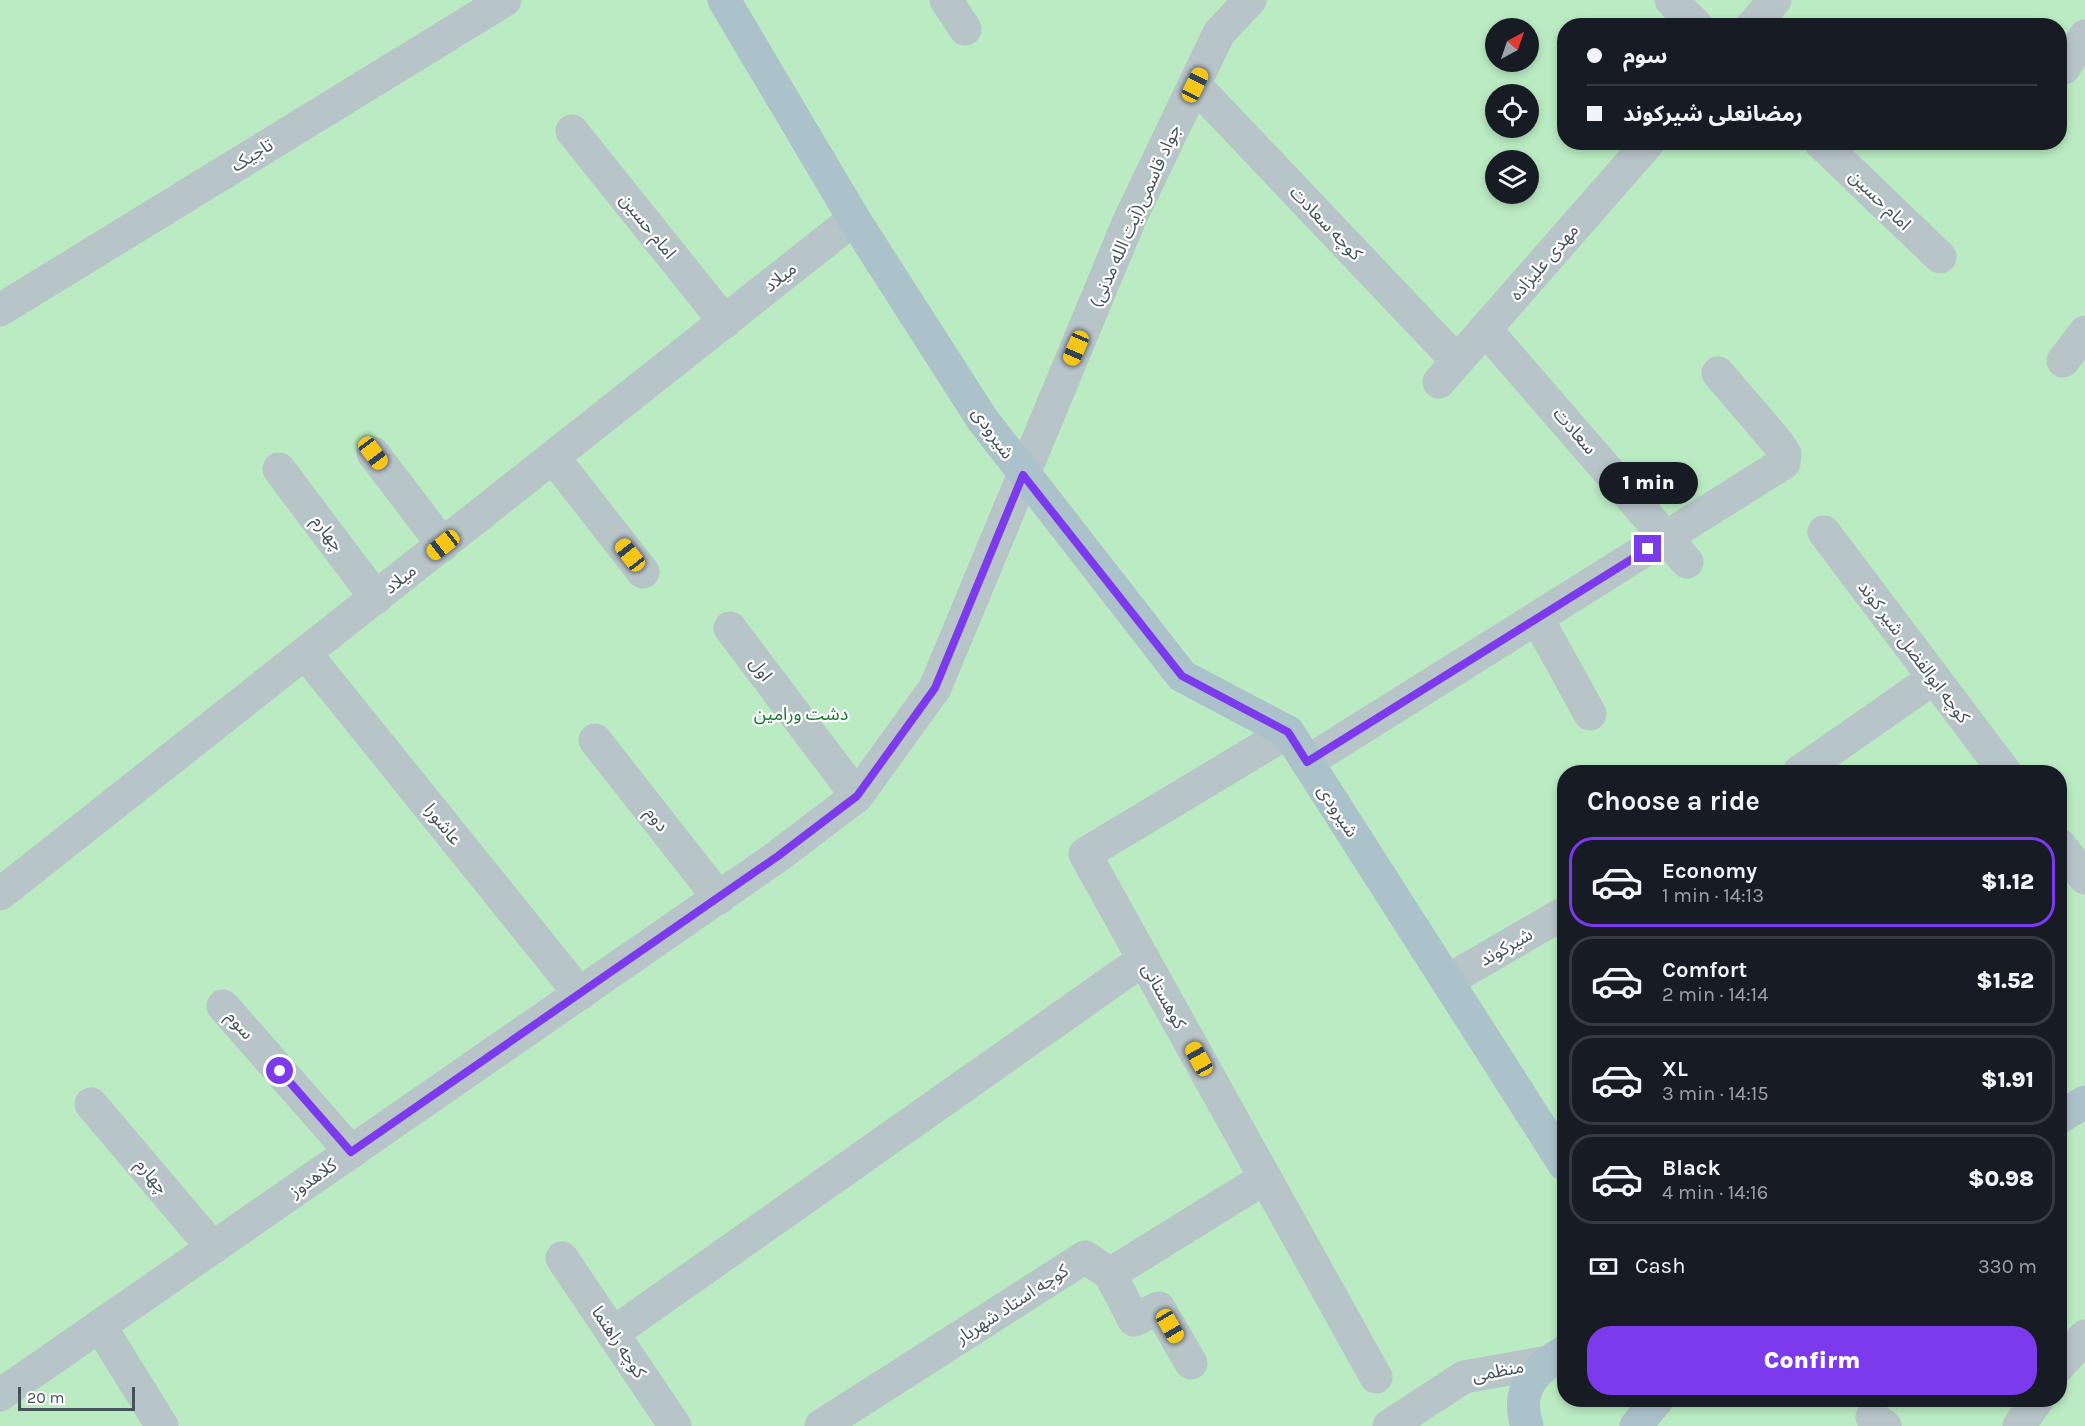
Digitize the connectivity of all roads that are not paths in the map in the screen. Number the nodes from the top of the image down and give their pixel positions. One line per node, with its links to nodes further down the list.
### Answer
1 (505, 0): 18 (street, تاجیک)
2 (724, 0): 16 (main road, شیرودی)
3 (946, 0): 9 (street)
4 (1250, 0): 12 (street, جواد قاسمی(آیت الله مدنی))
5 (1671, 0): 7 (street)
6 (1775, 0): 8 (street)
7 (1689, 18)
8 (1759, 18)
9 (965, 29)
10 (2085, 36): 11 (street)
11 (2067, 63)
12 (1195, 85): 23 (street, کوچه سعادت); 28 (street, جواد قاسمی(آیت الله مدنی))
13 (572, 131): 19 (street, امام حسین)
14 (1642, 150): 20 (street, مهدی علیزاده)
15 (1828, 150): 17 (street, امام حسین)
16 (854, 219): 19 (street, میلاد); 28 (main road, شیرودی)
17 (1940, 257)
18 (0, 310)
19 (725, 322): 26 (street, میلاد)
20 (1485, 329): 23 (street, مهدی علیزاده); 31 (street, سعادت)
21 (2085, 332): 22 (street)
22 (2063, 361)
23 (1448, 371)
24 (1718, 373): 31 (street)
25 (373, 453): 30 (street)
26 (554, 458): 30 (street, میلاد); 32 (street)
27 (279, 469): 33 (street, چهارم)
28 (1023, 475): 39 (main road, شیرودی); 44 (street, کلاهدوز)
29 (1824, 532): 37 (street, کوچه ابوالفضل شیر کوند)
30 (443, 545): 33 (street, میلاد)
31 (1677, 550): 34 (street)
32 (643, 572)
33 (376, 598): 36 (street, میلاد)
34 (1537, 618): 38 (street); 41 (street)
35 (730, 628): 44 (street, اول)
36 (306, 654): 47 (street, میلاد); 52 (street, عاشورا)
37 (1934, 678): 42 (street); 43 (street, کوچه ابوالفضل شیر کوند)
38 (1590, 714)
39 (1288, 732): 41 (main road, شیرودی); 50 (street, کوهستانی)
40 (595, 740): 48 (street, دوم)
41 (1307, 762): 51 (main road, شیرودی)
42 (1809, 765)
43 (2000, 765)
44 (857, 796): 48 (street, کلاهدوز)
45 (2067, 854): 46 (street)
46 (2085, 878)
47 (0, 894)
48 (718, 898): 52 (street, کلاهدوز)
49 (1557, 917): 51 (street, شیرکوند)
50 (1144, 960): 59 (street, کوهستانی); 64 (street)
51 (1447, 981): 58 (main road, شیرودی)
52 (580, 994): 57 (street, کلاهدوز)
53 (224, 1006): 57 (street, سوم)
54 (2085, 1102): 56 (main road)
55 (92, 1104): 60 (street, چهارم)
56 (2067, 1113)
57 (351, 1152): 60 (street, کلاهدوز)
58 (1557, 1153)
59 (1265, 1178): 62 (street); 69 (street, کوهستانی)
60 (213, 1248): 63 (street, کلاهدوز)
61 (562, 1258): 64 (street, کوچه راهنما)
62 (1110, 1274): 68 (street); 75 (street, کوچه استاد شهریار)
63 (100, 1326): 70 (street, کلاهدوز); 73 (street)
64 (613, 1333): 74 (street, کوچه راهنما)
65 (2085, 1336): 67 (street)
66 (1556, 1357): 76 (street, منظمی); 77 (main road)
67 (2067, 1357)
68 (1191, 1363)
69 (1376, 1377)
70 (0, 1395)
71 (1651, 1407): 78 (main road)
72 (2032, 1407): 79 (street)
73 (162, 1426)
74 (675, 1426)
75 (821, 1426)
76 (1389, 1426)
77 (1527, 1426)
78 (1636, 1426)
79 (2019, 1426)

